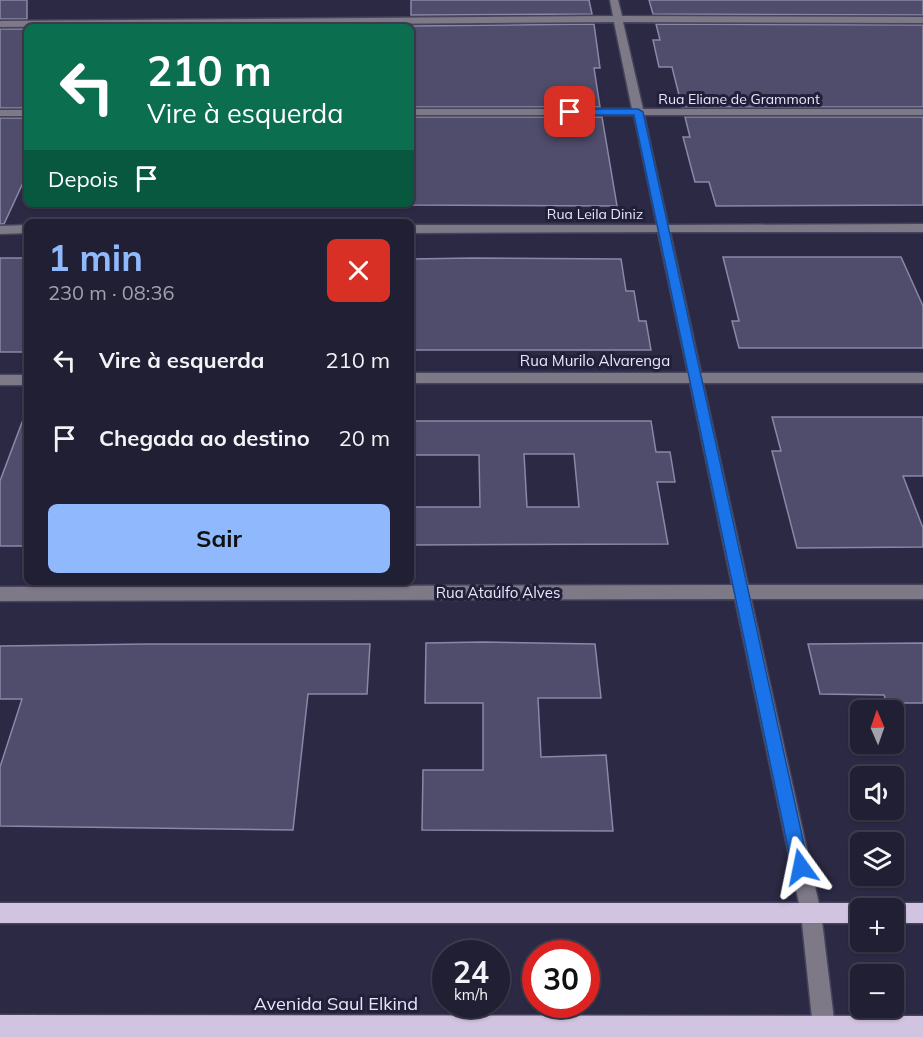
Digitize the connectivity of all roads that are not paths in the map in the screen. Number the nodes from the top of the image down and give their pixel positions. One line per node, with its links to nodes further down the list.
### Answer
1 (614, 0): 2 (street)
2 (618, 18): 3 (street); 4 (street); 6 (street)
3 (923, 20)
4 (0, 24)
5 (414, 112): 6 (street, Rua Eliane de Grammont)
6 (638, 112): 7 (street, Rua Eliane de Grammont); 10 (street)
7 (923, 112)
8 (0, 113): 9 (street)
9 (24, 113)
10 (663, 228): 11 (street, Rua Leila Diniz); 12 (street, Rua Leila Diniz); 15 (street)
11 (923, 228)
12 (414, 229)
13 (0, 230): 14 (street)
14 (24, 230)
15 (695, 377): 16 (street, Rua Murilo Alvarenga); 17 (street, Rua Murilo Alvarenga); 20 (street)
16 (414, 378)
17 (923, 378)
18 (0, 380): 19 (street)
19 (24, 380)
20 (741, 592): 21 (street, Rua Ataúlfo Alves); 22 (street, Rua Ataúlfo Alves); 24 (street)
21 (923, 592)
22 (0, 594)
23 (0, 913): 24 (main road)
24 (811, 913): 25 (main road); 29 (street)
25 (850, 913)
26 (904, 913): 27 (main road)
27 (923, 913)
28 (0, 1026): 29 (main road, Avenida Saul Elkind)
29 (824, 1028): 30 (main road, Avenida Saul Elkind)
30 (923, 1028)

